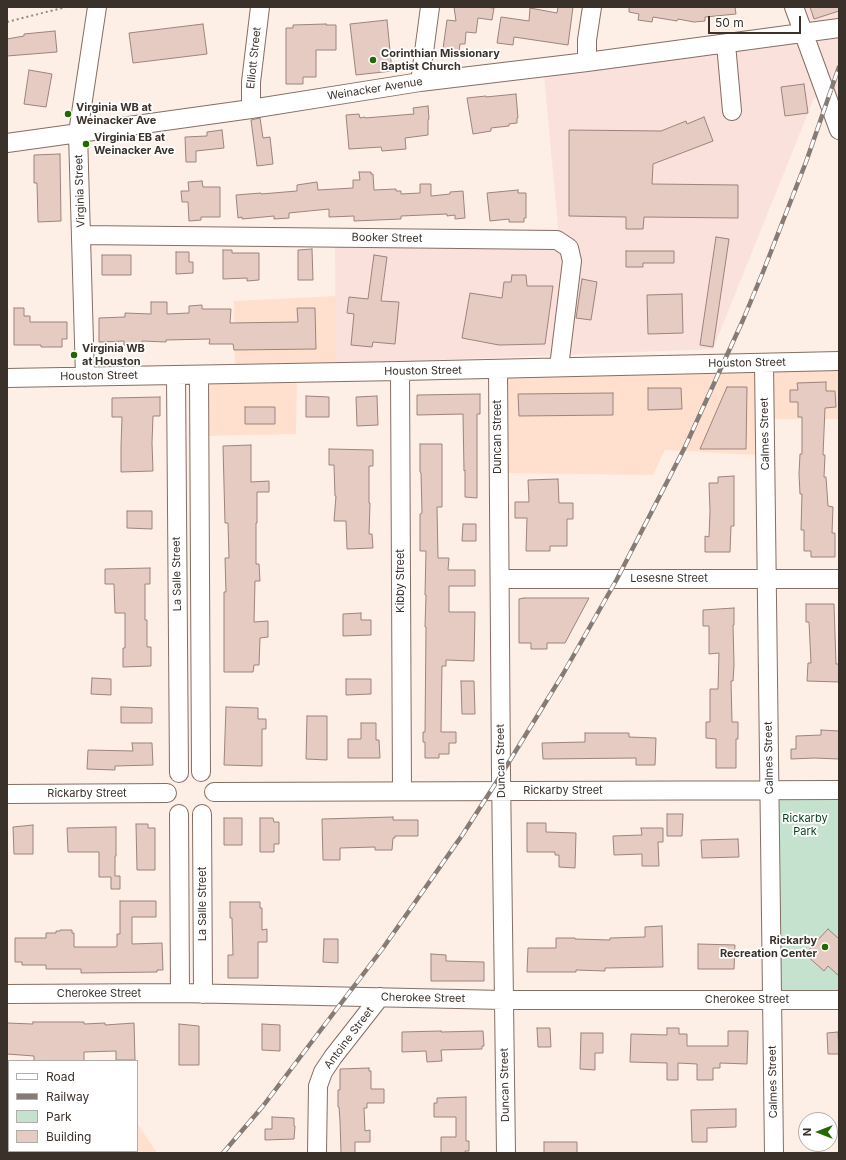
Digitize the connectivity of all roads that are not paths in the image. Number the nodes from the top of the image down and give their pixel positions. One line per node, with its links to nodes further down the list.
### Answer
1 (96, 7): 14 (street, Virginia Street)
2 (260, 7): 11 (street, Elliott Street)
3 (430, 7): 10 (street)
4 (592, 7): 9 (street)
5 (794, 7): 7 (street)
6 (839, 28): 7 (street, Weinacker Avenue)
7 (804, 32): 8 (street, Weinacker Avenue); 13 (street)
8 (726, 44): 9 (street, Weinacker Avenue); 12 (street)
9 (587, 62): 10 (street, Weinacker Avenue)
10 (420, 82): 11 (street, Weinacker Avenue)
11 (250, 109): 14 (street, Weinacker Avenue)
12 (732, 111)
13 (839, 130)
14 (78, 133): 15 (street, Weinacker Avenue); 16 (street, Virginia Street)
15 (7, 143)
16 (81, 235): 19 (street, Booker Street); 24 (street, Virginia Street)
17 (839, 361): 18 (street, Houston Street)
18 (764, 363): 19 (street, Houston Street); 27 (street, Calmes Street)
19 (558, 367): 20 (street, Houston Street)
20 (498, 369): 21 (street, Houston Street); 26 (street, Duncan Street)
21 (400, 371): 23 (street, Houston Street); 35 (street, Kibby Street)
22 (176, 375): 23 (street, Houston Street); 24 (street, Houston Street); 29 (street, La Salle Street)
23 (199, 375): 30 (street, La Salle Street)
24 (85, 377): 25 (street, Houston Street)
25 (7, 378)
26 (500, 578): 27 (street, Lesesne Street); 36 (street, Duncan Street)
27 (767, 579): 28 (street, Lesesne Street); 33 (street, Calmes Street)
28 (839, 579)
29 (178, 596): 30 (street); 32 (street, La Salle Street)
30 (201, 596): 31 (street, La Salle Street)
31 (201, 772): 32 (street); 37 (street)
32 (179, 773): 38 (street)
33 (770, 790): 34 (street, Rickarby Street); 36 (street, Rickarby Street); 47 (street, Calmes Street)
34 (839, 790)
35 (402, 791): 36 (street, Rickarby Street); 37 (street, Rickarby Street)
36 (502, 791): 46 (street, Duncan Street)
37 (214, 792): 41 (street)
38 (167, 793): 39 (street, Rickarby Street); 40 (street)
39 (7, 794)
40 (179, 814): 41 (street); 42 (street, La Salle Street)
41 (202, 814): 44 (street, La Salle Street)
42 (180, 993): 43 (street, Cherokee Street); 44 (street, Cherokee Street)
43 (7, 994)
44 (203, 994): 45 (street, Cherokee Street)
45 (380, 997): 46 (street, Cherokee Street); 49 (street, Antoine Street)
46 (504, 1000): 47 (street, Cherokee Street); 50 (street, Duncan Street)
47 (772, 1000): 48 (street, Cherokee Street); 51 (street, Calmes Street)
48 (839, 1000)
49 (317, 1153)
50 (506, 1153)
51 (774, 1153)

